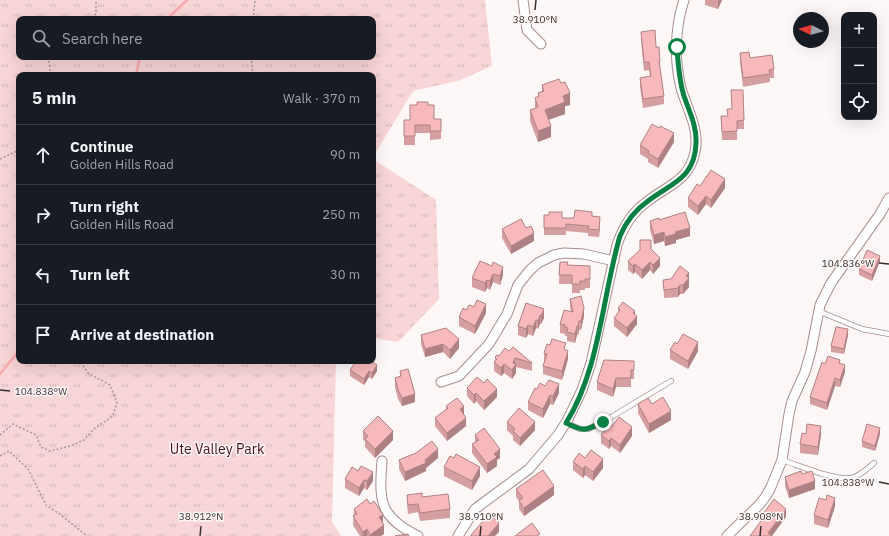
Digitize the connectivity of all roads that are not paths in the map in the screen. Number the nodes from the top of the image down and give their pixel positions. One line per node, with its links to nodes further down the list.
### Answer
1 (523, 0): 3 (street)
2 (684, 0): 5 (street)
3 (541, 44)
4 (889, 198): 6 (street)
5 (614, 260): 9 (street); 10 (street)
6 (818, 311): 7 (lane); 11 (street)
7 (889, 334)
8 (671, 381): 10 (lane)
9 (440, 382)
10 (566, 423): 15 (street)
11 (782, 460): 13 (lane); 16 (street)
12 (382, 462): 14 (street)
13 (874, 463)
14 (418, 536)
15 (458, 536)
16 (727, 536)

